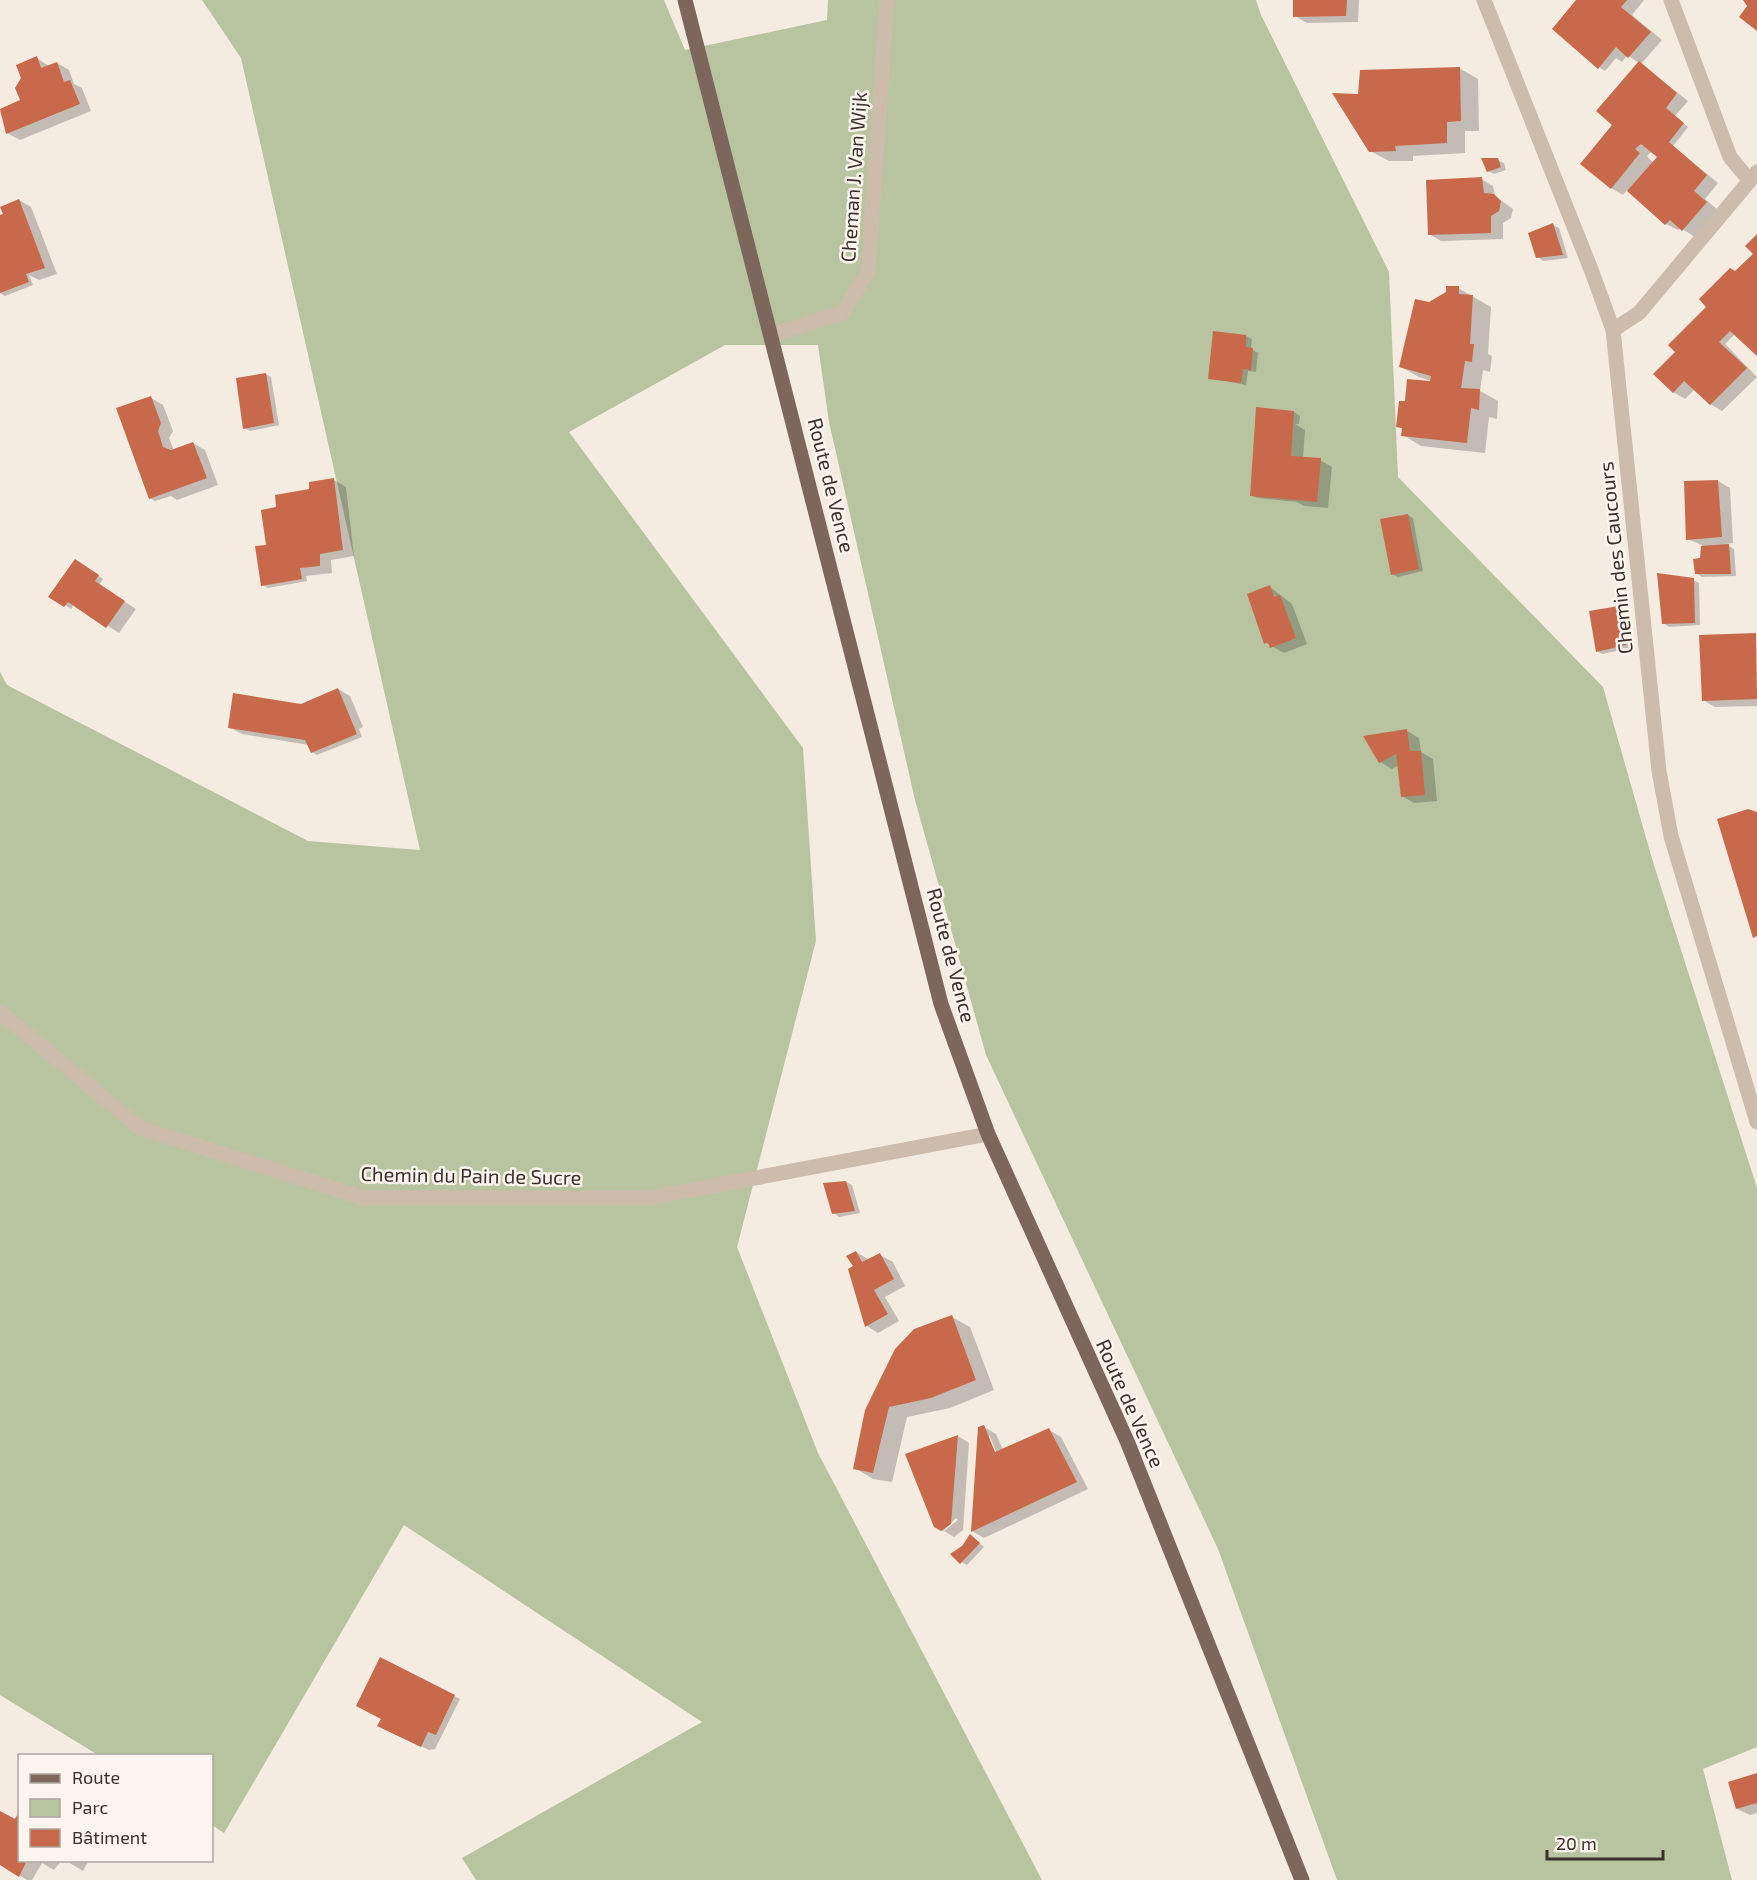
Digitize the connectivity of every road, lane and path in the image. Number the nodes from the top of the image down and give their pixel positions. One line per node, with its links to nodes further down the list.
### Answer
1 (685, 0): 7 (main road, Route de Vence)
2 (887, 0): 7 (street, Cheman J. Van Wijk)
3 (1484, 0): 6 (street, Chemin des Caucours)
4 (1671, 0): 5 (street)
5 (1753, 176): 6 (street)
6 (1613, 330): 9 (street, Chemin des Caucours)
7 (772, 335): 10 (main road, Route de Vence)
8 (0, 1012): 10 (street, Chemin du Pain de Sucre)
9 (1757, 1122)
10 (988, 1134): 11 (main road, Route de Vence)
11 (1302, 1880)

